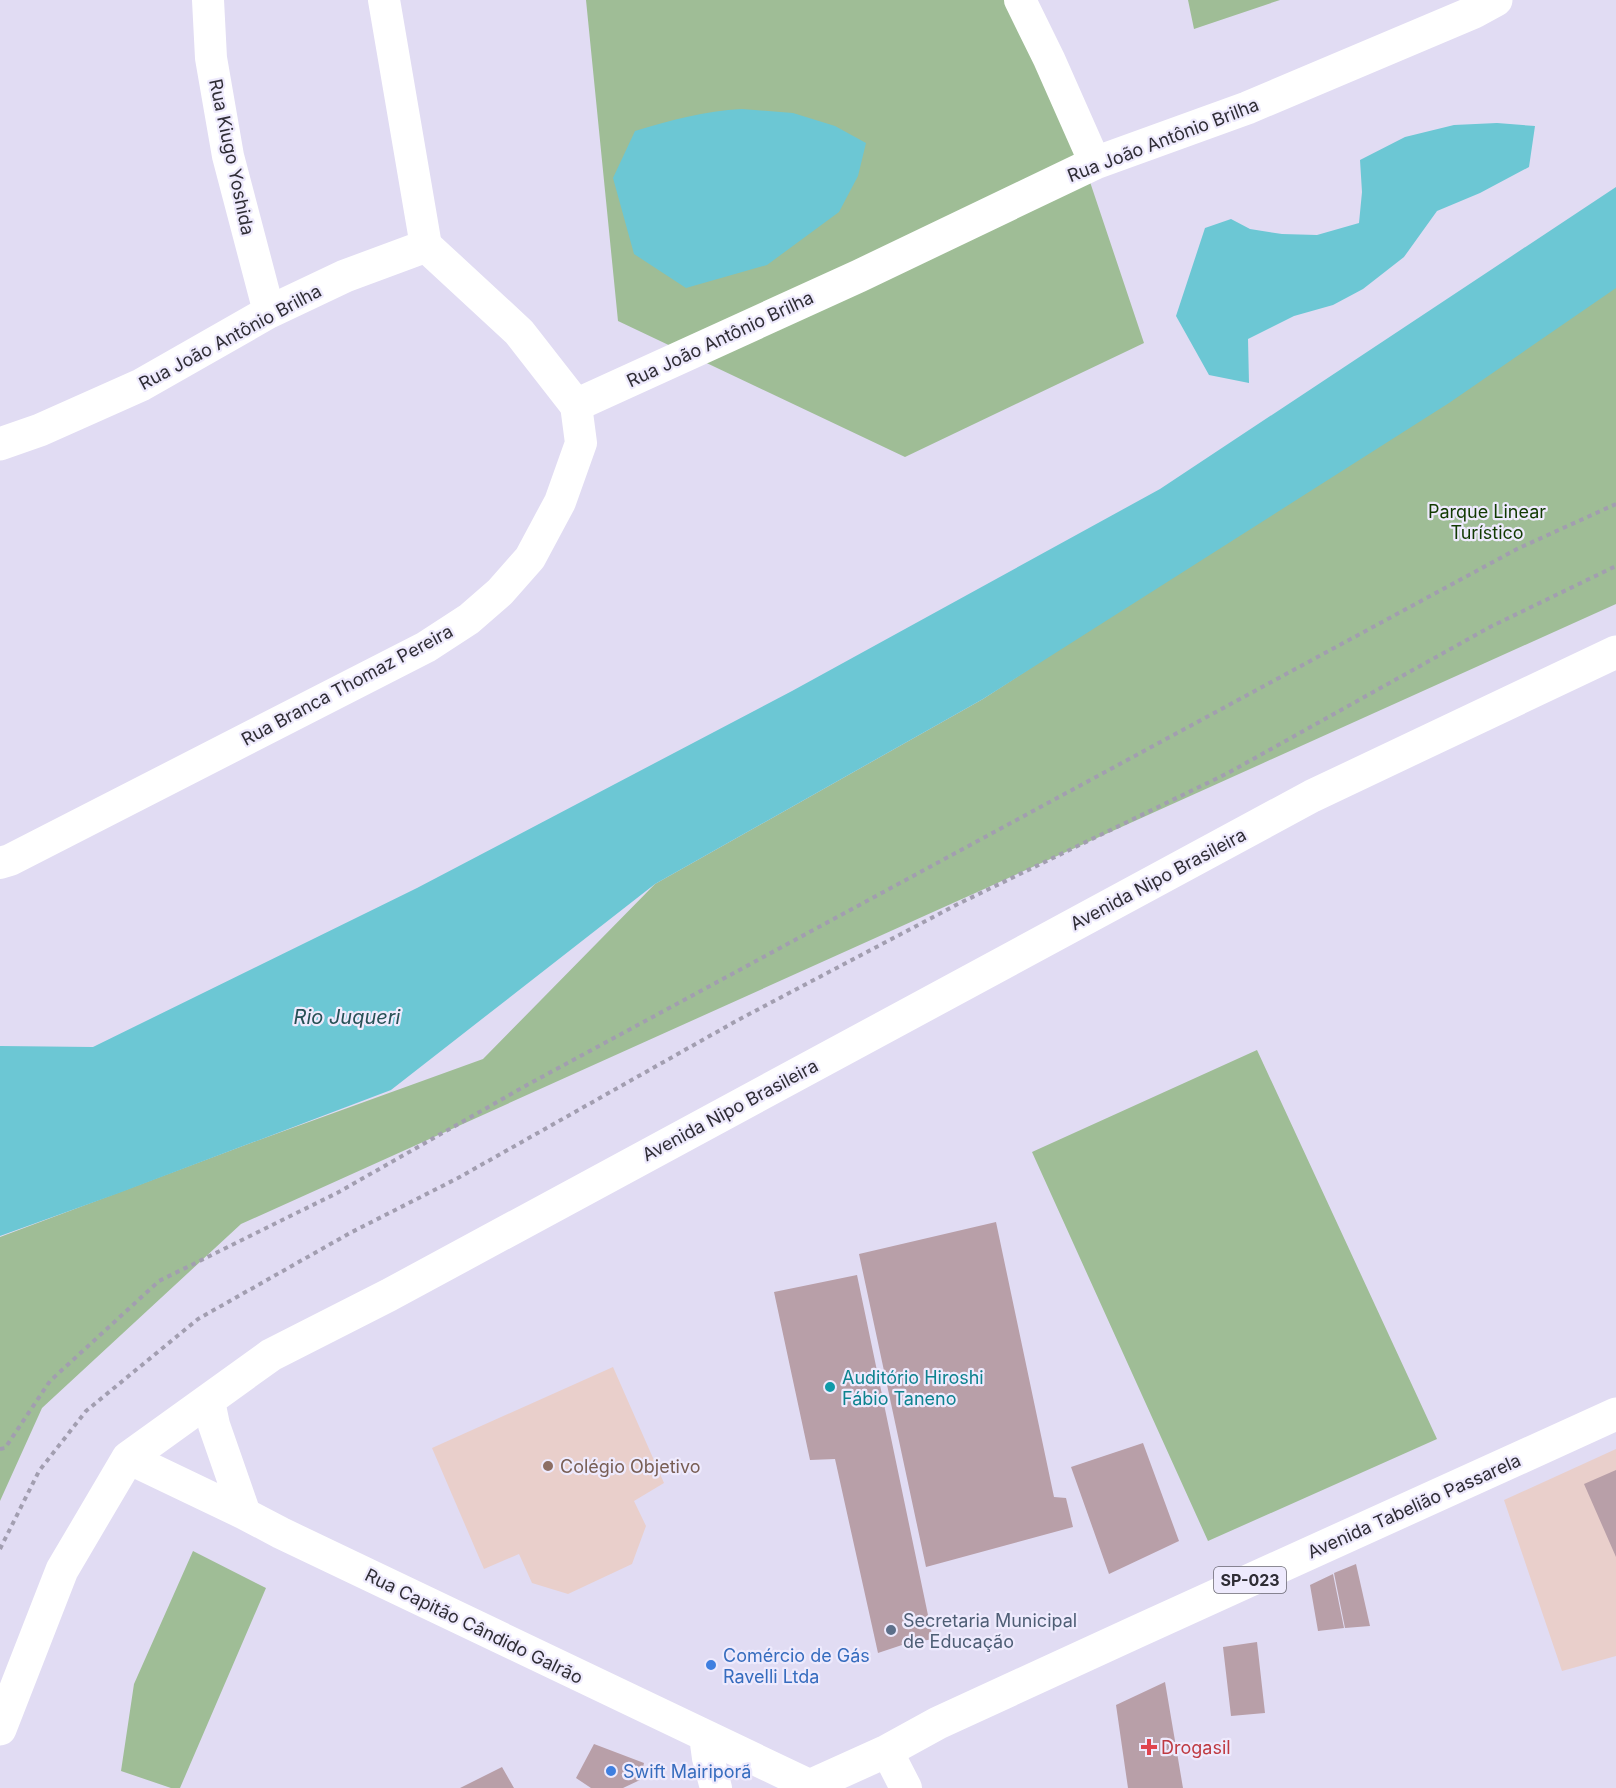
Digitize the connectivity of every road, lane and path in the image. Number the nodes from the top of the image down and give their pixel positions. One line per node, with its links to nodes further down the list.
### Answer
1 (208, 0): 7 (street, Rua Kiugo Yoshida)
2 (384, 0): 6 (street)
3 (1020, 0): 5 (street)
4 (1496, 0): 5 (street, Rua João Antônio Brilha)
5 (1095, 163): 8 (street, Rua João Antônio Brilha)
6 (426, 246): 7 (street, Rua João Antônio Brilha); 8 (street)
7 (269, 312): 9 (street, Rua João Antônio Brilha)
8 (576, 405): 13 (street, Rua Branca Thomaz Pereira)
9 (0, 444)
10 (1616, 504): 16 (path)
11 (1616, 566): 19 (path)
12 (1616, 652): 14 (street, Avenida Nipo Brasileira)
13 (0, 863)
14 (209, 1401): 17 (street, Avenida Nipo Brasileira); 18 (street)
15 (1616, 1414): 22 (street, Avenida Tabelião Passarela / SP-023)
16 (0, 1449)
17 (128, 1458): 18 (street, Rua Capitão Cândido Galrão); 20 (street, Avenida Nipo Brasileira)
18 (245, 1514): 21 (street, Rua Capitão Cândido Galrão)
19 (0, 1549)
20 (0, 1729)
21 (705, 1736): 23 (street, Rua Capitão Cândido Galrão); 24 (street)
22 (886, 1751): 23 (street, SP-023); 25 (street)
23 (808, 1787)
24 (716, 1788)
25 (906, 1788)

